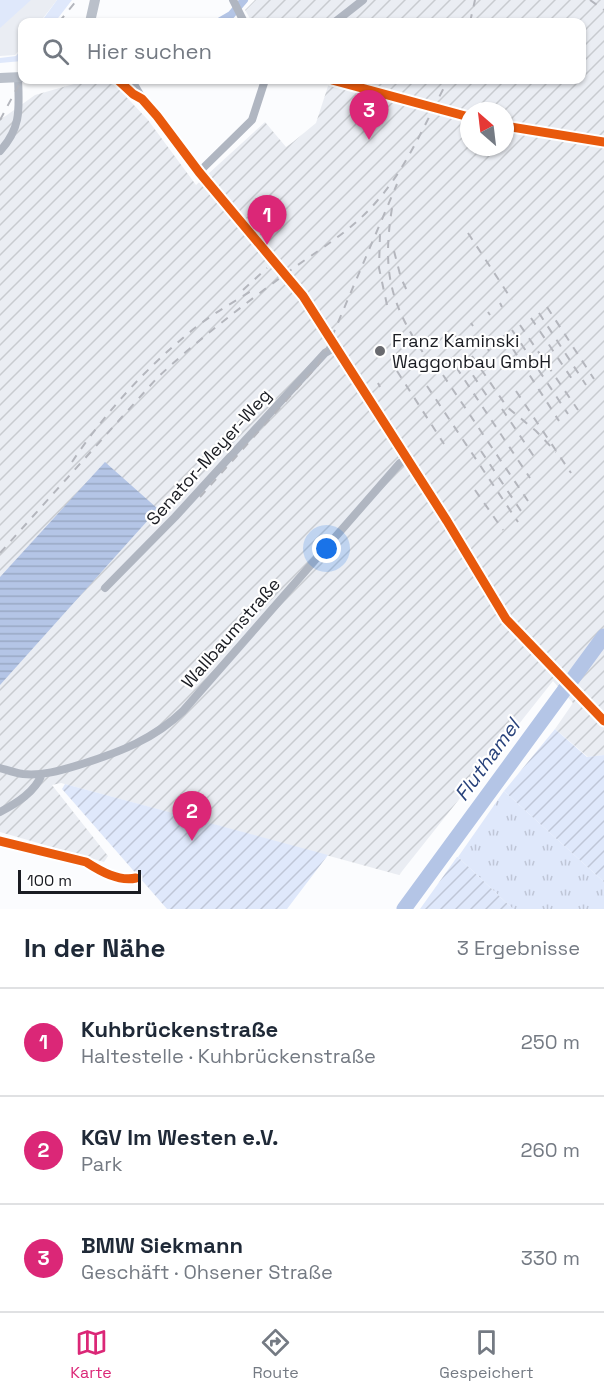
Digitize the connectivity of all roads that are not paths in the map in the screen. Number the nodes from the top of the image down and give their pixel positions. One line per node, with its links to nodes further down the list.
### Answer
1 (233, 0): 3 (street)
2 (363, 0): 4 (street)
3 (242, 18)
4 (340, 18)
5 (18, 77): 6 (main road)
6 (0, 78)
7 (20, 84): 16 (street)
8 (122, 84): 12 (street)
9 (133, 84): 12 (street)
10 (265, 84): 17 (street)
11 (347, 84): 13 (main road)
12 (142, 99): 17 (street)
13 (460, 115)
14 (514, 127): 15 (main road)
15 (604, 142)
16 (0, 151)
17 (199, 172): 18 (street)
18 (335, 347): 19 (street); 20 (street, Senator-Meyer-Weg)
19 (406, 459): 21 (street); 23 (street, Wallbaumstraße)
20 (105, 588)
21 (604, 721)
22 (0, 768): 23 (street, Wallbaumstraße)
23 (42, 774): 24 (street)
24 (0, 812)

